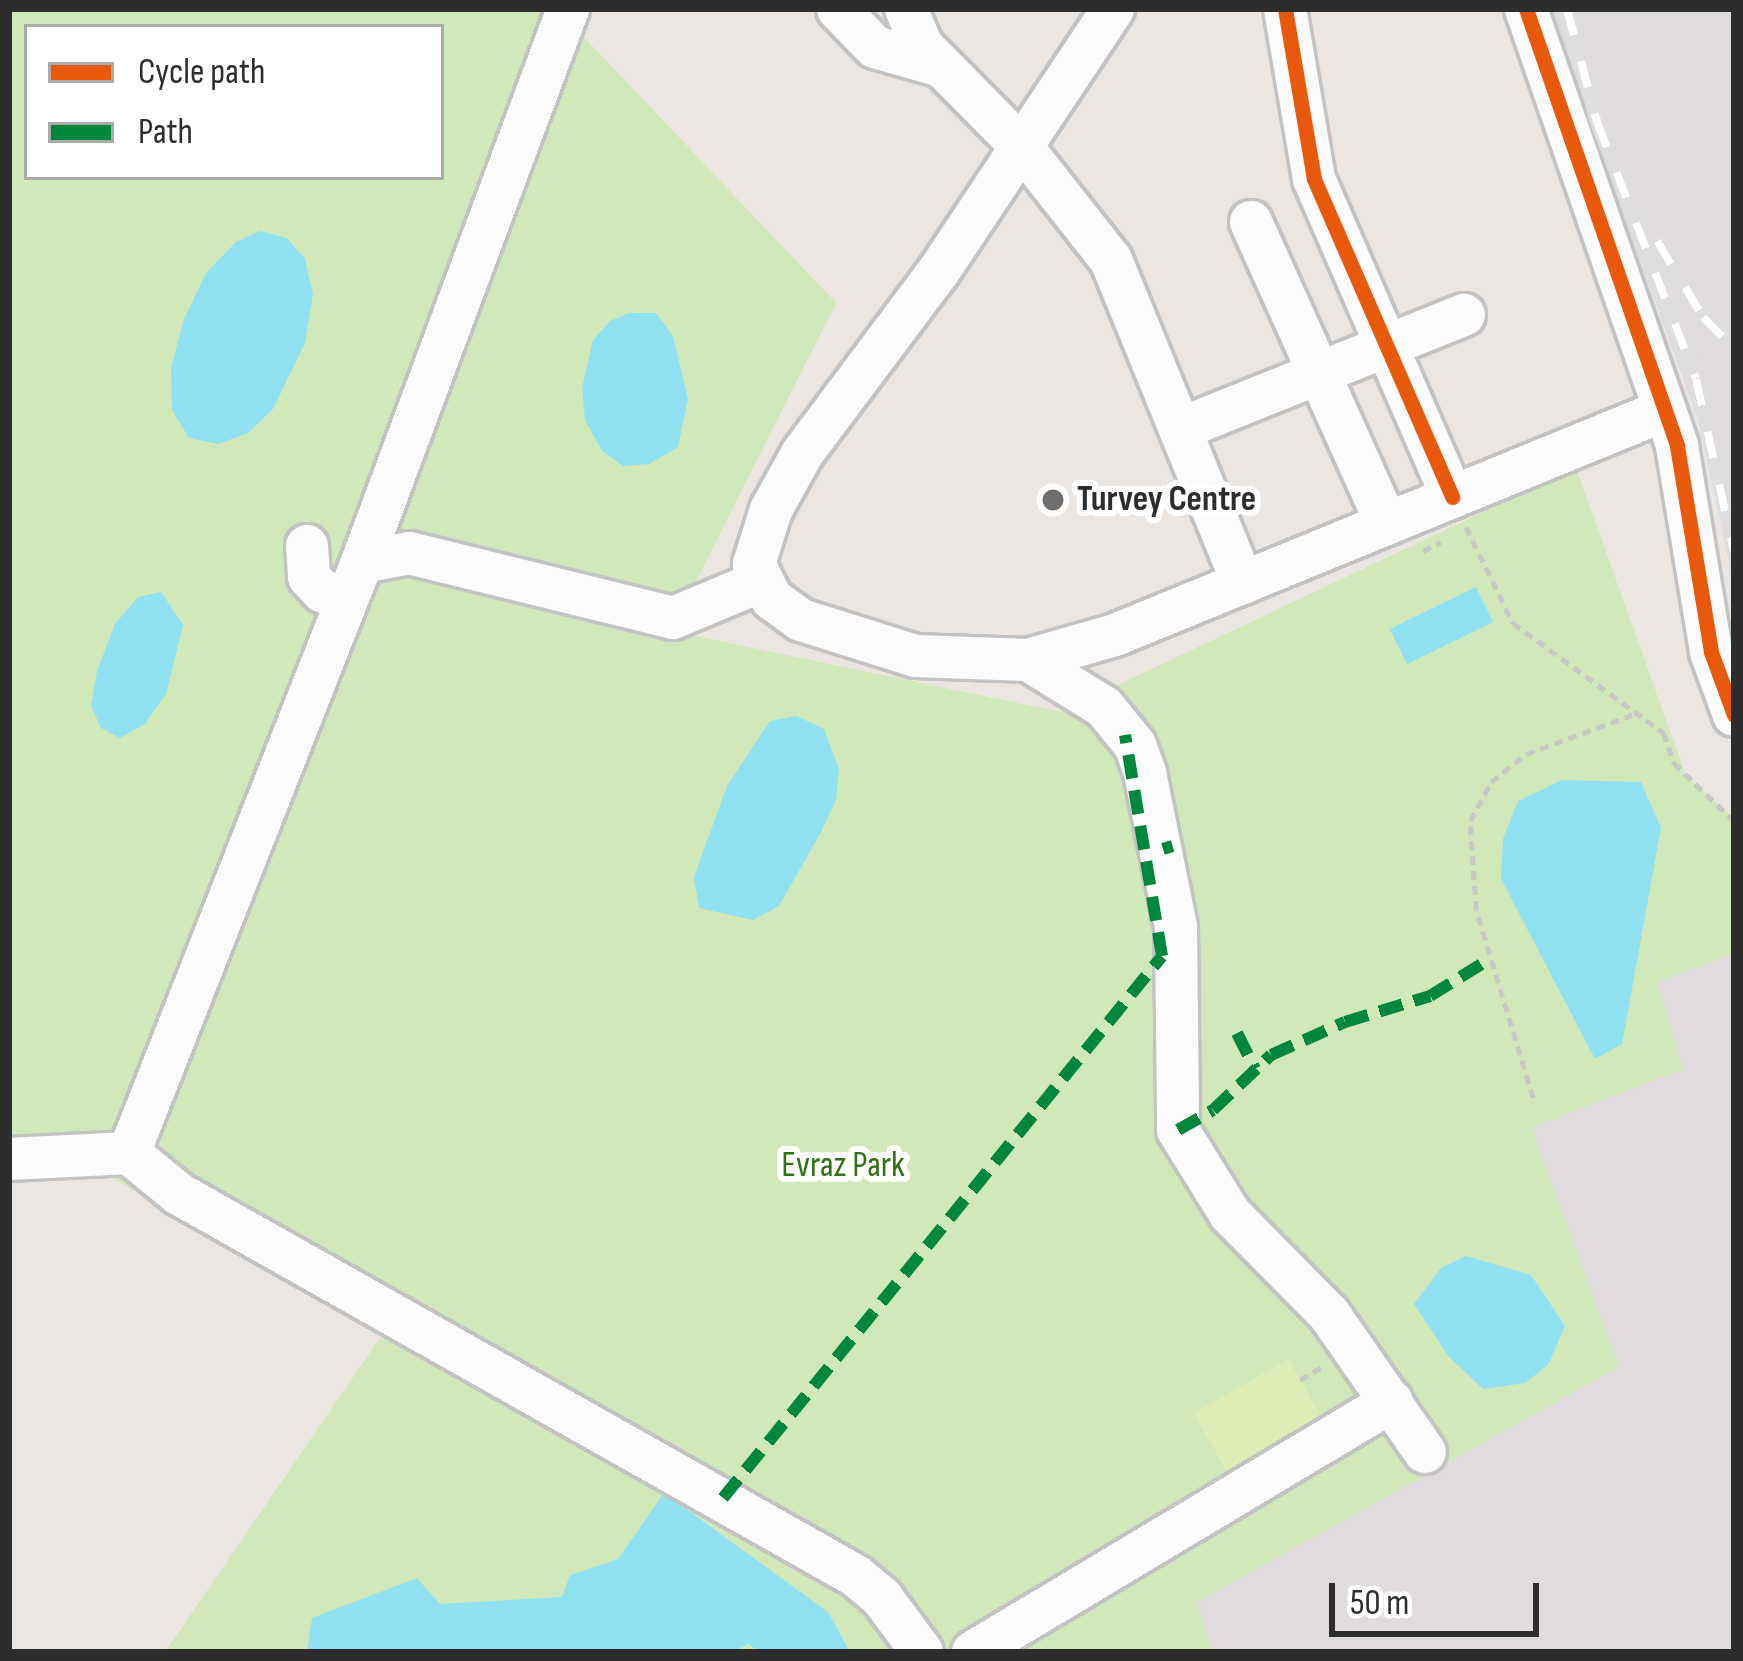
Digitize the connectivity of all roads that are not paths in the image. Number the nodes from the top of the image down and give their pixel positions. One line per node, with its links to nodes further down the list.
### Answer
1 (568, 9): 18 (street)
2 (838, 9): 7 (street)
3 (907, 9): 7 (street)
4 (1113, 9): 8 (street)
5 (1285, 9): 11 (street)
6 (1526, 9): 13 (street)
7 (941, 67): 8 (street)
8 (1022, 147): 14 (street); 19 (street)
9 (1251, 222): 12 (street)
10 (1464, 315): 11 (street)
11 (1387, 346): 12 (street); 15 (street)
12 (1319, 373): 14 (street); 16 (street)
13 (1665, 410): 15 (street); 23 (street)
14 (1180, 429): 20 (street)
15 (1452, 497): 16 (street)
16 (1387, 524): 20 (street)
17 (307, 546): 21 (street)
18 (362, 562): 19 (street); 21 (street)
19 (759, 582): 22 (street)
20 (1243, 583): 22 (street)
21 (344, 600): 24 (street)
22 (1028, 660): 26 (street)
23 (1734, 715)
24 (129, 1153): 25 (street); 28 (street)
25 (9, 1159)
26 (1392, 1401): 27 (street); 29 (street)
27 (1425, 1452)
28 (922, 1652)
29 (973, 1652)

